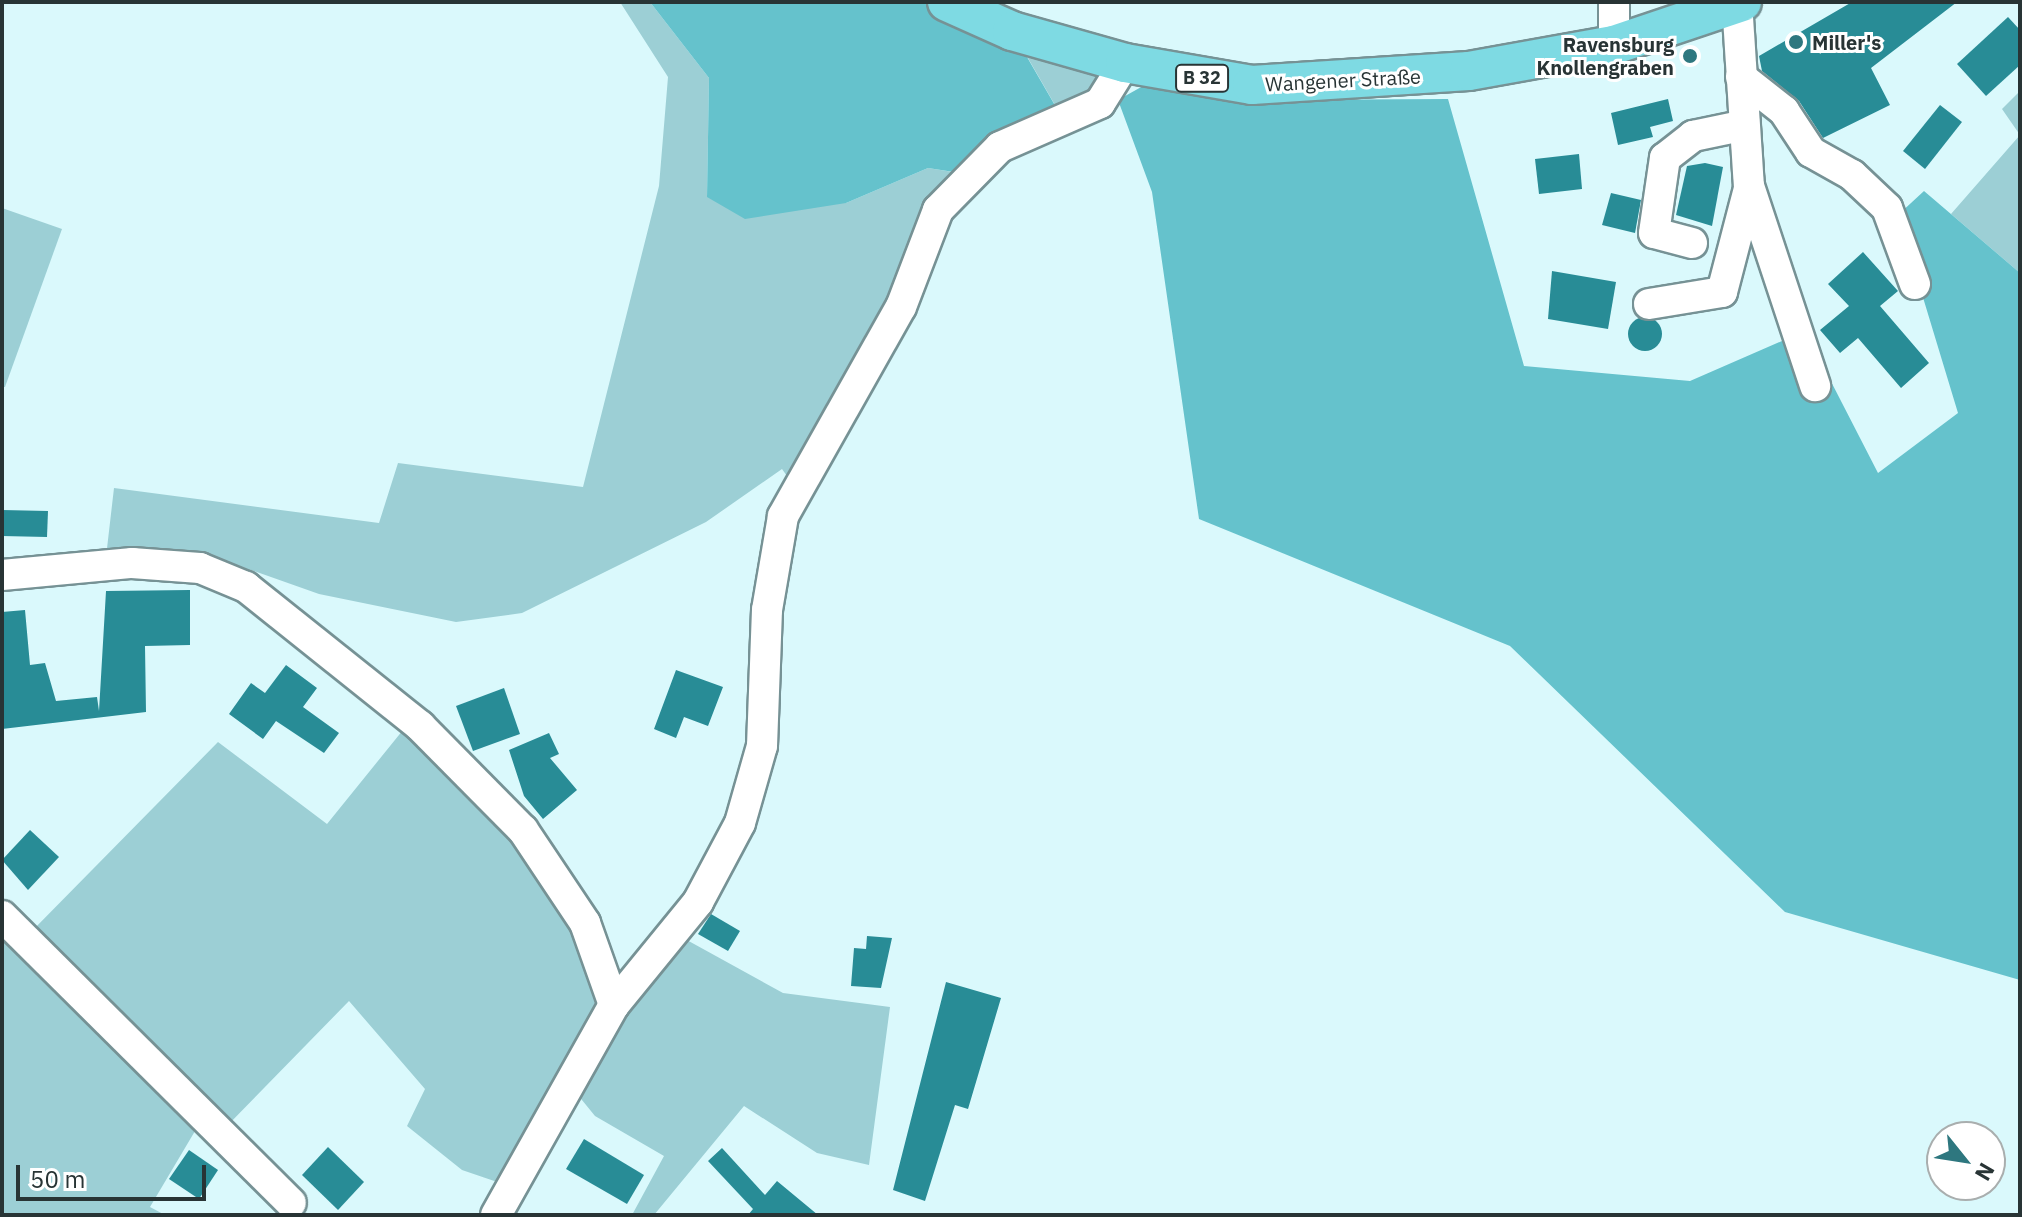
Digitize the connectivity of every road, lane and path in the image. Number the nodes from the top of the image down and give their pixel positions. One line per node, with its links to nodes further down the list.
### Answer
1 (947, 2): 5 (main road, Wangener Straße / B 32)
2 (1614, 2): 4 (street)
3 (1740, 8): 4 (main road, Wangener Straße / B 32); 6 (street)
4 (1614, 45): 5 (main road, Wangener Straße / B 32)
5 (1125, 63): 15 (street)
6 (1741, 77): 7 (street); 10 (street)
7 (1741, 126): 8 (street); 9 (street)
8 (1749, 186): 11 (street); 12 (street)
9 (1692, 243)
10 (1915, 284)
11 (1649, 304)
12 (1815, 386)
13 (2, 575): 15 (street)
14 (2, 916): 16 (street)
15 (614, 1005): 17 (street)
16 (291, 1203)
17 (496, 1215)

